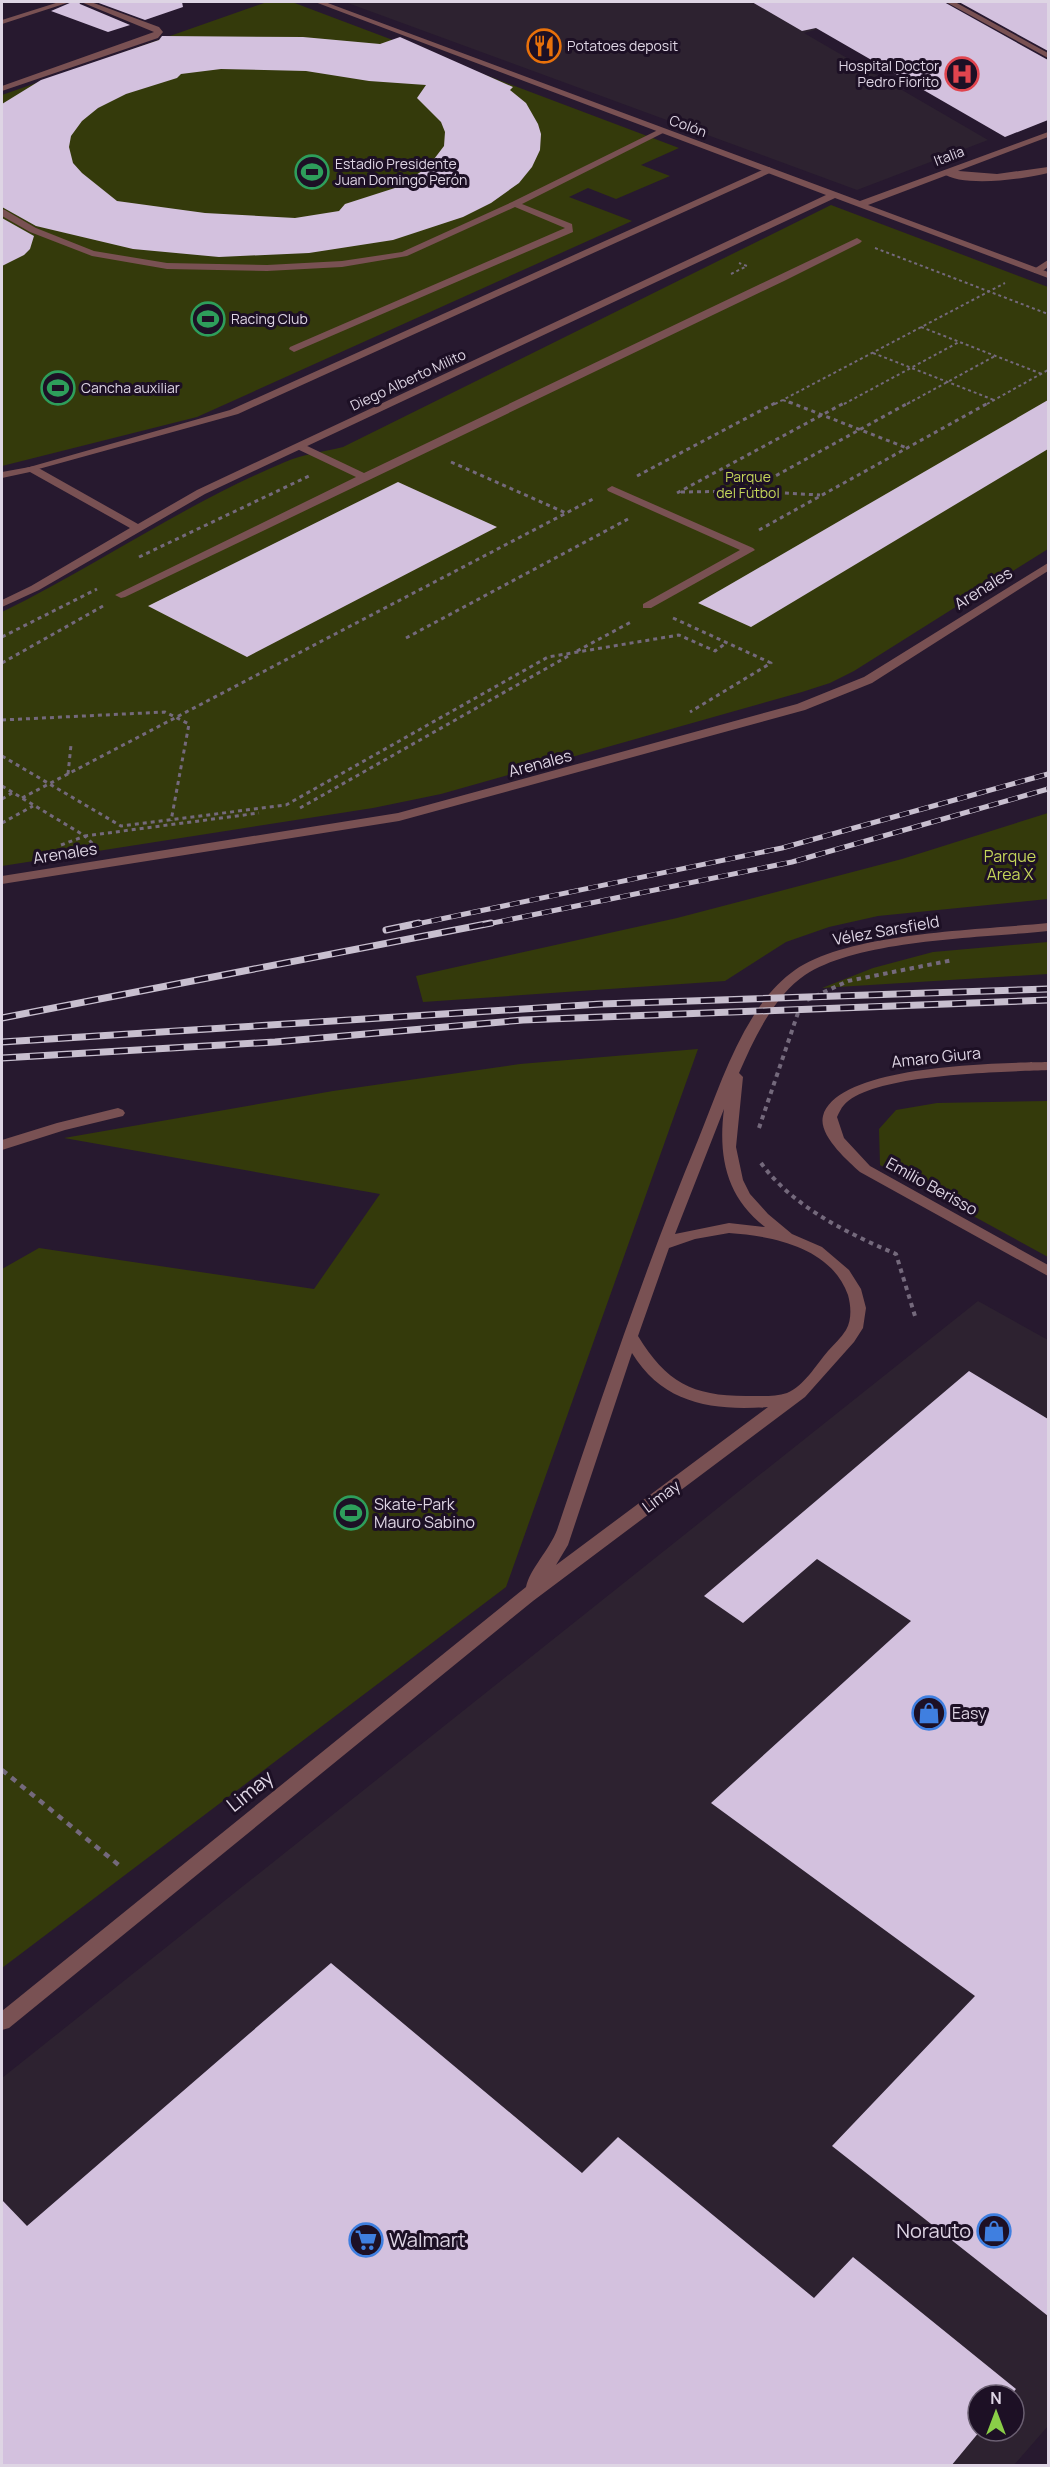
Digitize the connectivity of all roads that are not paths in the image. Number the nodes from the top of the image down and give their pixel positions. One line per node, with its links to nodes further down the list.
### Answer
1 (66, 2): 5 (street)
2 (85, 2): 7 (street)
3 (319, 2): 8 (street, Colón)
4 (950, 2): 6 (street)
5 (2, 22)
6 (1048, 56)
7 (2, 89)
8 (663, 131): 10 (street, Colón); 14 (street)
9 (1048, 134): 12 (street, Italia)
10 (770, 170): 13 (street, Colón); 23 (street)
11 (1048, 170): 12 (street)
12 (946, 173): 15 (street, Italia)
13 (834, 195): 15 (street, Colón); 22 (street, Diego Alberto Milito)
14 (515, 204): 16 (street); 21 (street)
15 (859, 204): 19 (street, Colón)
16 (2, 212)
17 (857, 241): 25 (street)
18 (1048, 263): 19 (street)
19 (1037, 271): 20 (street, Colón)
20 (1048, 275)
21 (294, 350)
22 (300, 446): 25 (street); 27 (street, Diego Alberto Milito)
23 (31, 468): 24 (street); 27 (street)
24 (2, 475)
25 (364, 477): 29 (street)
26 (612, 489): 31 (street)
27 (138, 528): 30 (street, Diego Alberto Milito)
28 (1048, 566): 32 (street, Arenales)
29 (121, 595)
30 (2, 604)
31 (650, 607)
32 (2, 880)
33 (1048, 927): 34 (street, Vélez Sarsfield)
34 (739, 1055): 39 (street, Vélez Sarsfield); 40 (street, Vélez Sarsfield)
35 (1048, 1066): 36 (street, Amaro Giura)
36 (834, 1105): 41 (street, Emilio Berisso)
37 (118, 1113): 38 (street)
38 (2, 1145)
39 (790, 1239): 40 (street); 43 (street)
40 (663, 1245): 42 (street)
41 (1048, 1271)
42 (630, 1336): 43 (street); 44 (street, Limay)
43 (794, 1396): 44 (street, Limay)
44 (527, 1596): 45 (street, Limay)
45 (2, 2022)

